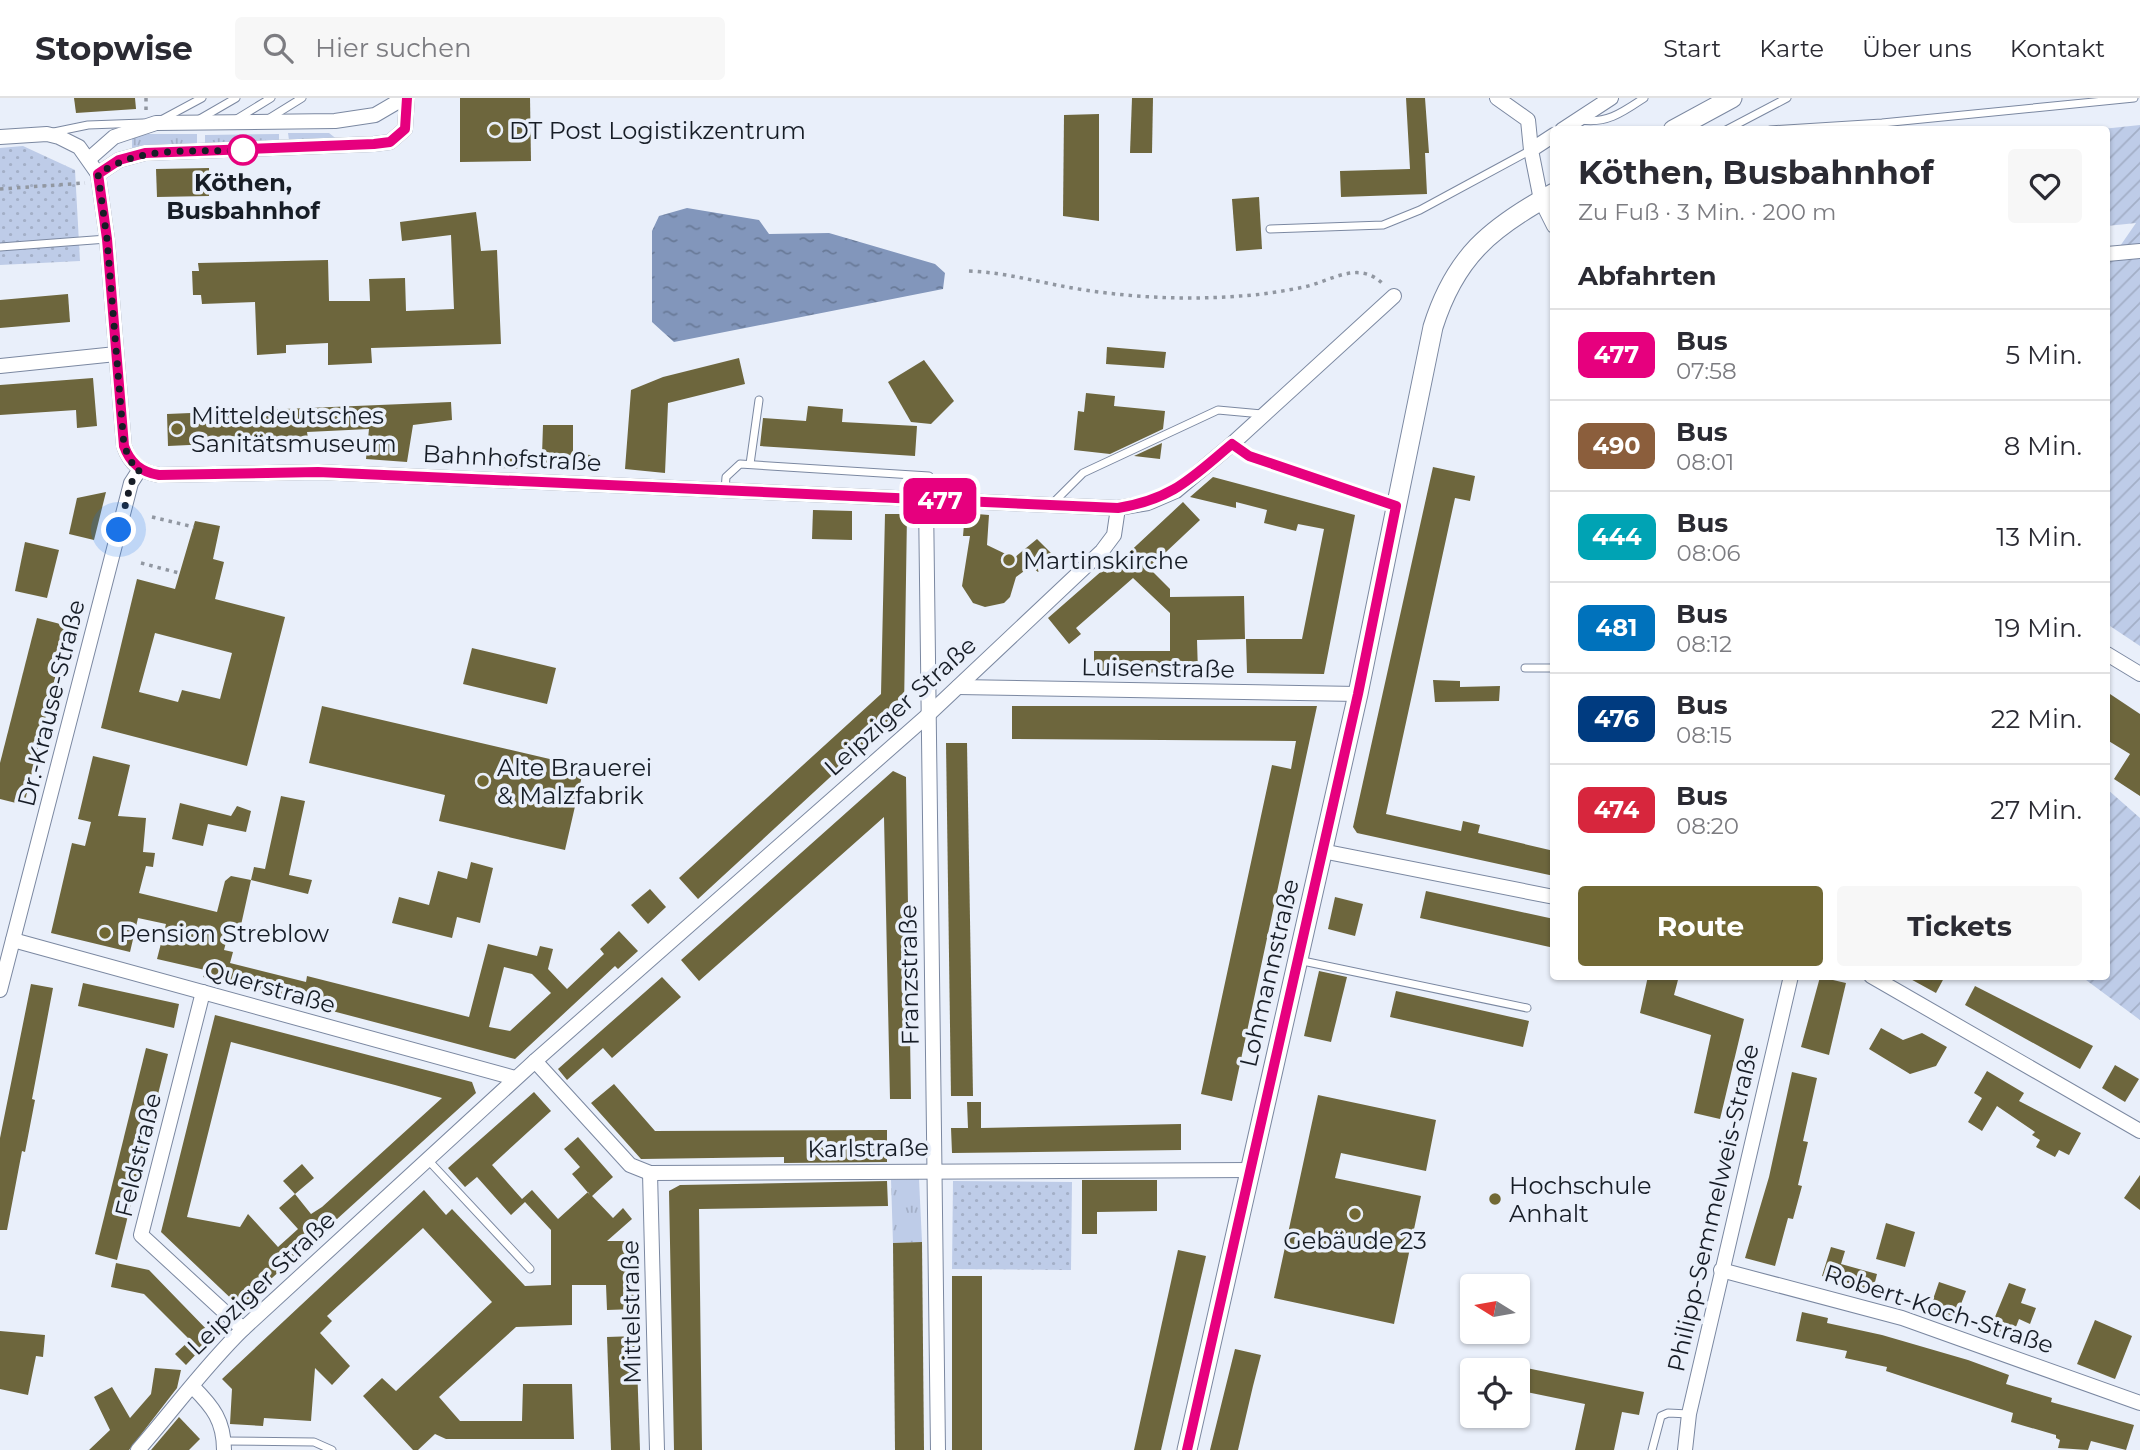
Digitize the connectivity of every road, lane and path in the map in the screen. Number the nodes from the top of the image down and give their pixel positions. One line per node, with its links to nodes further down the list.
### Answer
1 (202, 98): 16 (lane)
2 (236, 98): 14 (lane)
3 (271, 98): 15 (lane)
4 (302, 98): 13 (lane)
5 (406, 98): 13 (street); 26 (street)
6 (1497, 98): 24 (street)
7 (1611, 98): 12 (street)
8 (1644, 98): 12 (lane)
9 (1732, 98): 18 (main road)
10 (1787, 98): 19 (lane)
11 (2134, 98): 20 (lane)
12 (1578, 119): 17 (street)
13 (264, 121): 15 (street)
14 (195, 122): 15 (street); 16 (street)
15 (232, 122)
16 (156, 123): 21 (lane); 25 (street)
17 (1568, 126)
18 (1680, 126)
19 (1734, 126)
20 (1834, 126)
21 (47, 134): 22 (street); 25 (street)
22 (0, 137)
23 (1550, 138): 24 (street)
24 (1531, 150): 27 (street); 28 (lane)
25 (89, 159): 26 (street)
26 (98, 174): 29 (street)
27 (1550, 211): 55 (main road, Lohmannstraße)
28 (1270, 229)
29 (107, 239): 30 (lane); 35 (street)
30 (0, 247)
31 (2140, 251): 32 (street)
32 (2110, 254)
33 (969, 271): 34 (path)
34 (1395, 296): 38 (street)
35 (116, 354): 36 (street); 40 (street)
36 (0, 366)
37 (759, 400): 39 (lane)
38 (1263, 414): 44 (lane); 45 (street)
39 (750, 464): 41 (lane); 42 (lane)
40 (140, 469): 42 (street, Bahnhofstraße); 59 (street, Dr.-Krause-Straße)
41 (929, 476)
42 (725, 491): 43 (street, Bahnhofstraße)
43 (926, 500): 44 (street, Bahnhofstraße); 56 (street, Franzstraße)
44 (1049, 507): 45 (street, Bahnhofstraße)
45 (1118, 508): 54 (street, Leipziger Straße)
46 (152, 517): 47 (path)
47 (194, 527)
48 (141, 563): 49 (path)
49 (179, 573)
50 (2110, 656): 53 (street)
51 (1525, 668): 52 (lane)
52 (1550, 668)
53 (2140, 674)
54 (958, 687): 55 (street, Luisenstraße); 56 (street, Leipziger Straße)
55 (1358, 694): 57 (main road, Lohmannstraße)
56 (928, 715): 67 (street, Leipziger Straße); 71 (street, Franzstraße)
57 (1322, 851): 58 (street); 61 (main road, Lohmannstraße)
58 (1550, 896)
59 (13, 940): 60 (street, Dr.-Krause-Straße); 65 (street, Querstraße)
60 (4, 956): 64 (street, Dr.-Krause-Straße)
61 (1297, 960): 66 (lane); 72 (main road, Lohmannstraße)
62 (1790, 980): 75 (street, Philipp-Semmelweis-Straße)
63 (1878, 980): 69 (street)
64 (0, 990)
65 (203, 992): 68 (street, Querstraße); 76 (street, Feldstraße)
66 (1527, 1008)
67 (535, 1061): 68 (street, Leipziger Straße); 73 (street)
68 (515, 1079): 70 (street, Leipziger Straße)
69 (2140, 1131)
70 (427, 1159): 74 (lane); 76 (street, Leipziger Straße)
71 (934, 1170): 72 (street, Karlstraße); 73 (street, Karlstraße); 84 (street, Franzstraße)
72 (1250, 1170): 85 (main road, Lohmannstraße)
73 (650, 1173): 83 (street, Mittelstraße)
74 (530, 1269)
75 (1721, 1270): 78 (street, Robert-Koch-Straße); 79 (street, Philipp-Semmelweis-Straße)
76 (243, 1329): 77 (street, Leipziger Straße)
77 (193, 1387): 80 (street); 81 (street, Leipziger Straße)
78 (2140, 1403)
79 (1689, 1414): 86 (lane); 87 (street, Philipp-Semmelweis-Straße)
80 (224, 1446): 82 (lane)
81 (138, 1450)
82 (332, 1450)
83 (657, 1450)
84 (938, 1450)
85 (1187, 1450)
86 (1652, 1450)
87 (1685, 1450)

